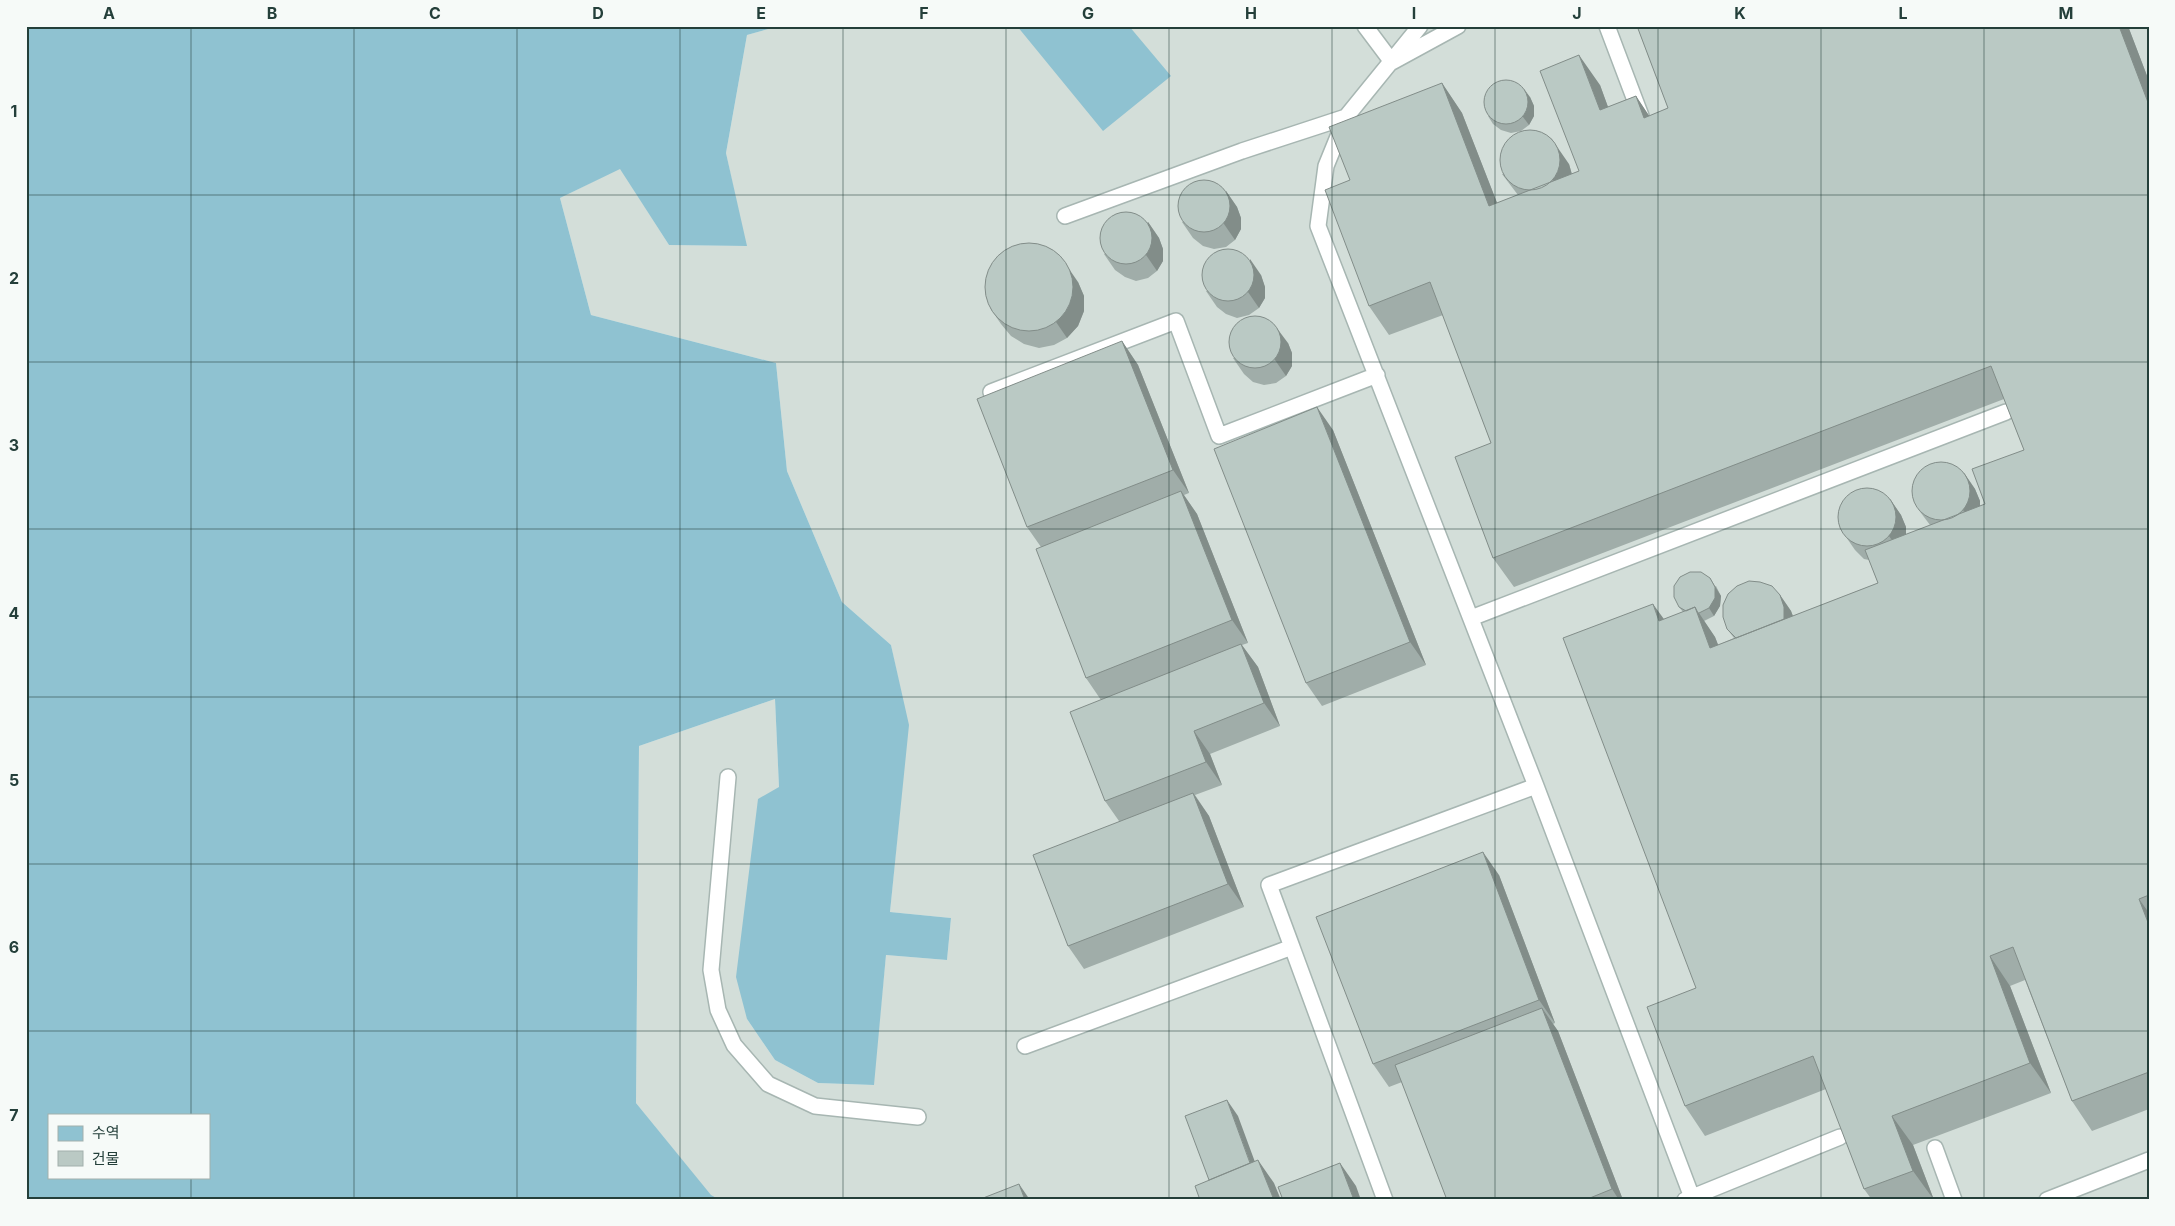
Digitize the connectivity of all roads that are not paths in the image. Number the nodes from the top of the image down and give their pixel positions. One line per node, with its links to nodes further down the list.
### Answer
1 (1366, 26): 5 (lane)
2 (1420, 26): 5 (lane)
3 (1458, 26): 5 (lane)
4 (1607, 26): 7 (lane)
5 (1392, 62): 6 (lane)
6 (1346, 117): 8 (lane); 9 (lane)
7 (1644, 122)
8 (1065, 216)
9 (1377, 375): 10 (lane); 12 (lane)
10 (991, 392)
11 (2006, 412): 12 (lane)
12 (1471, 618): 14 (lane)
13 (728, 777): 17 (lane)
14 (1536, 786): 15 (lane); 21 (lane)
15 (1292, 947): 16 (lane); 22 (lane)
16 (1025, 1046)
17 (918, 1117)
18 (1840, 1137): 21 (lane)
19 (1935, 1148): 23 (lane)
20 (2149, 1160): 24 (lane)
21 (1690, 1199)
22 (1385, 1200)
23 (1954, 1200)
24 (2047, 1200)

